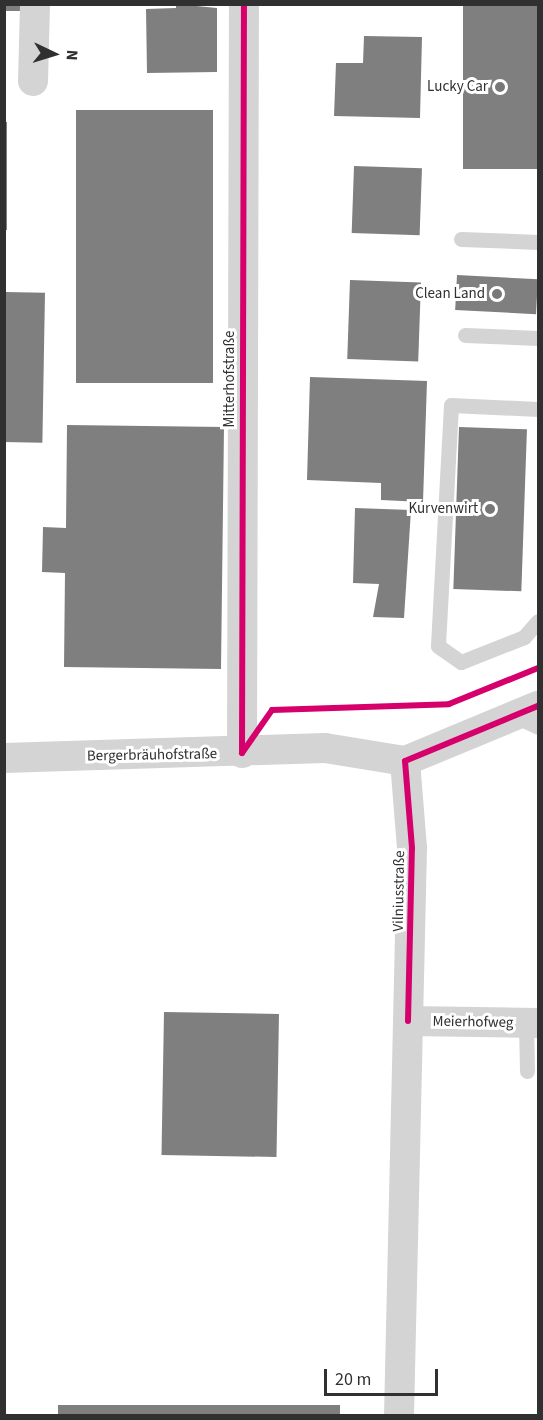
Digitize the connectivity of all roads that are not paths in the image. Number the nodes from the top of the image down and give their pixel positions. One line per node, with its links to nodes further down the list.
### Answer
1 (35, 4): 3 (street)
2 (244, 4): 11 (street, Mitterhofstraße)
3 (33, 81)
4 (461, 240): 5 (lane)
5 (538, 242)
6 (465, 335): 7 (lane)
7 (538, 338)
8 (538, 409): 9 (lane)
9 (538, 621)
10 (532, 717): 13 (street, Bergerbräuhofstraße)
11 (242, 753): 12 (street, Bergerbräuhofstraße); 13 (street, Bergerbräuhofstraße)
12 (4, 758)
13 (405, 761): 14 (street, Vilniusstraße)
14 (408, 1021): 15 (street, Meierhofweg); 17 (street, Vilniusstraße)
15 (532, 1023): 16 (lane)
16 (527, 1071)
17 (399, 1416)

